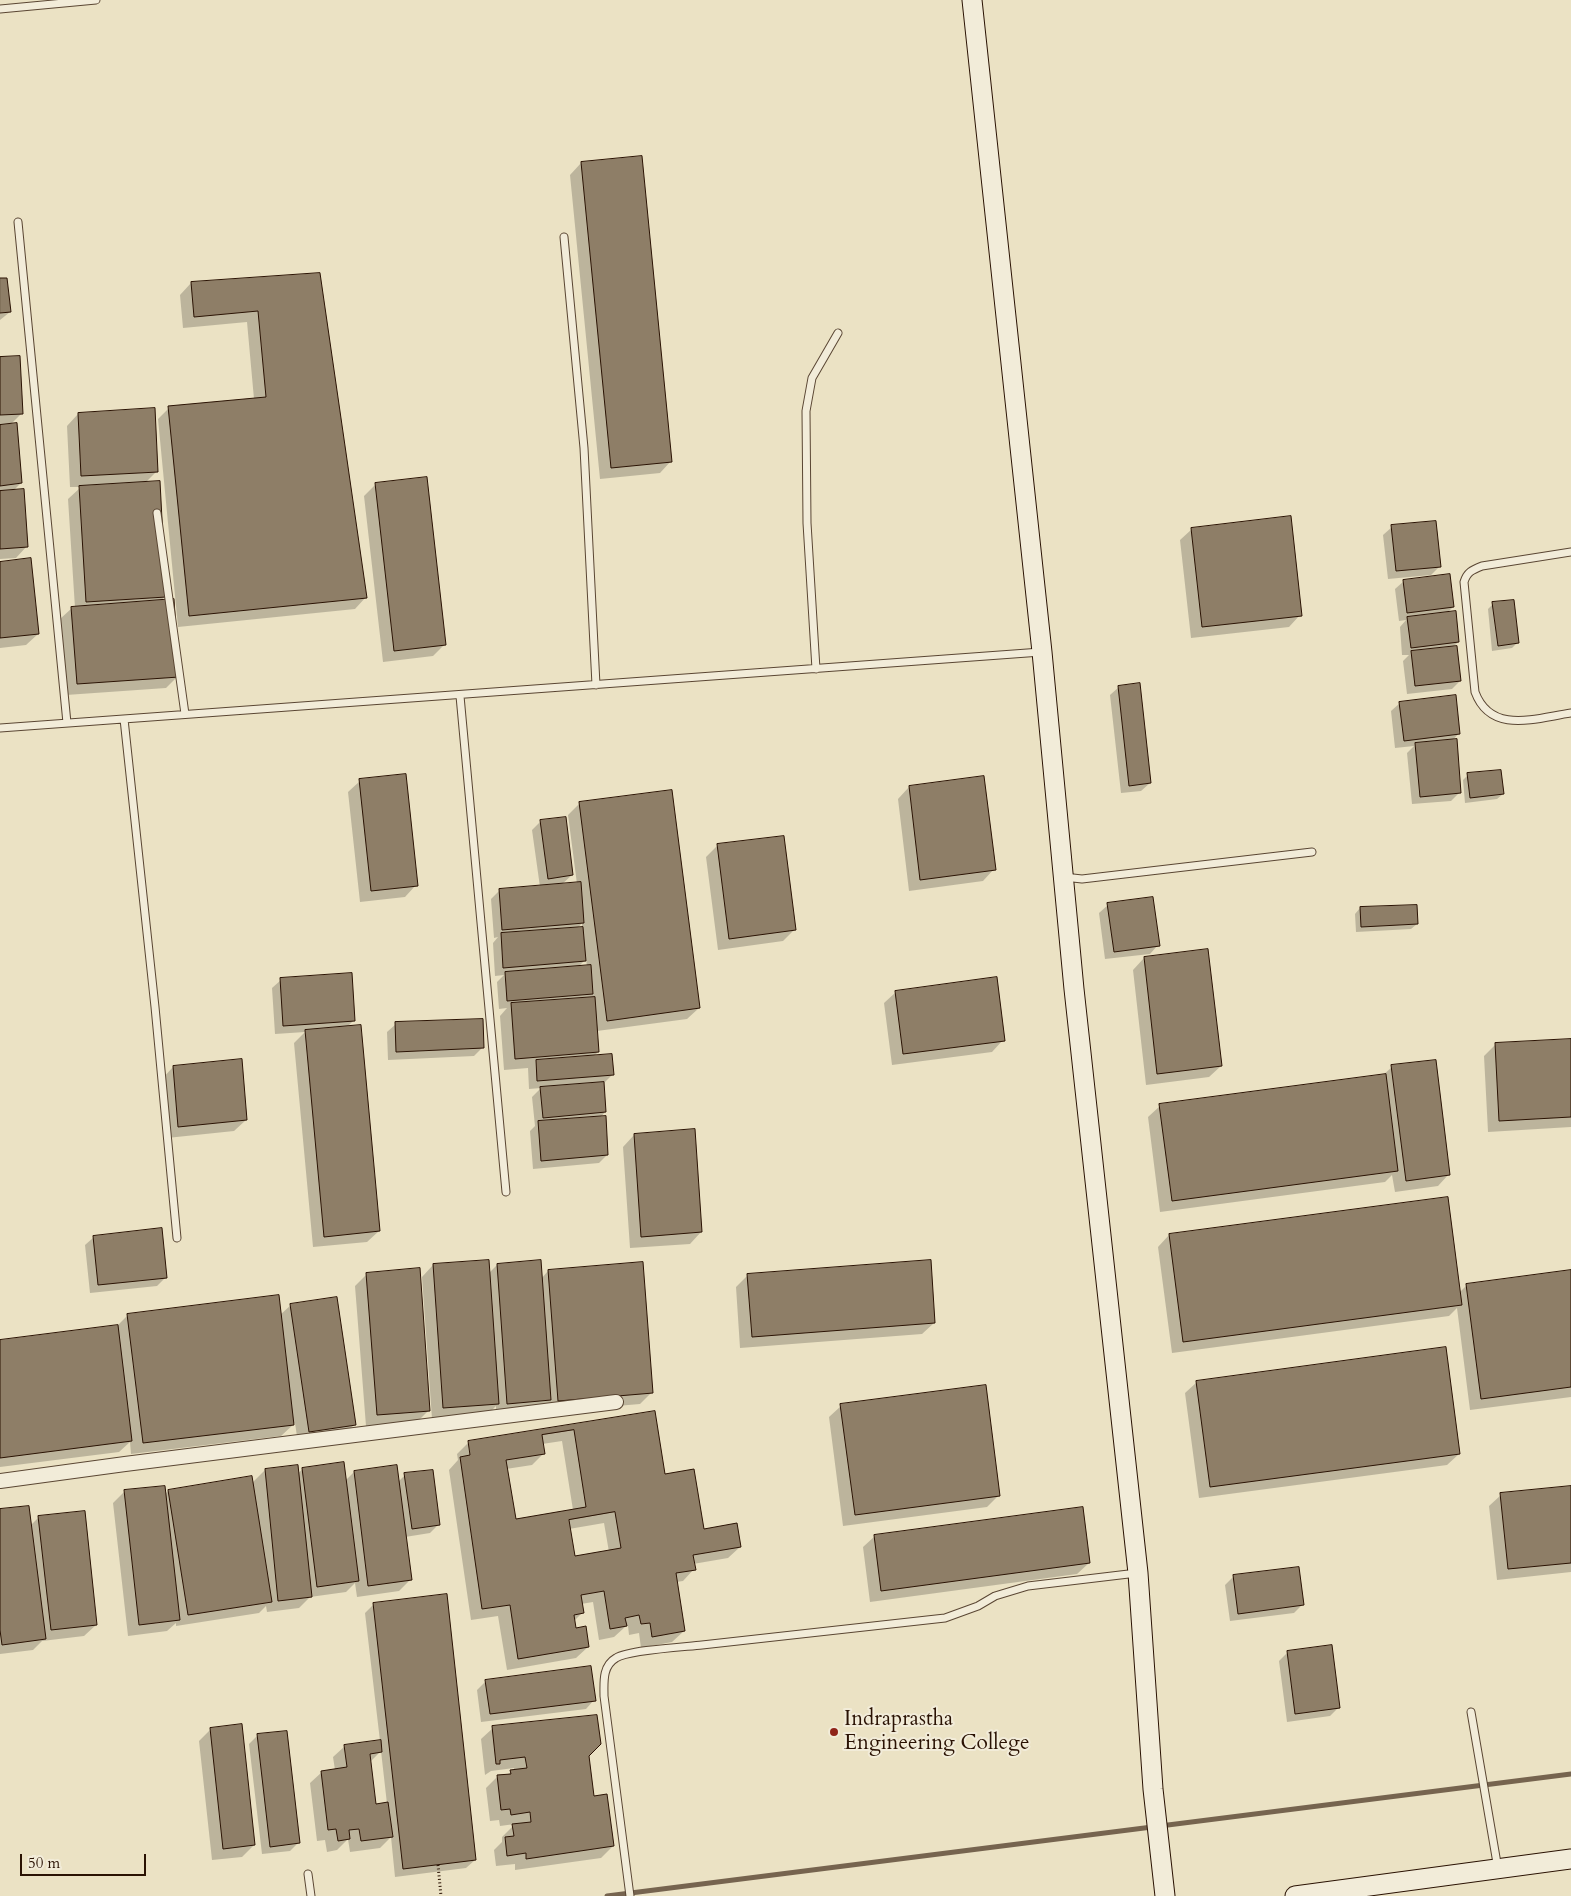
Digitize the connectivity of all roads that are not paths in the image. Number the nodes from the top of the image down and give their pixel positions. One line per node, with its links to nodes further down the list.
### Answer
1 (96, 0): 3 (lane)
2 (972, 0): 9 (street)
3 (0, 9)
4 (18, 222): 16 (lane)
5 (564, 237): 11 (lane)
6 (838, 333): 10 (lane)
7 (157, 513): 14 (lane)
8 (1571, 552): 13 (lane)
9 (1042, 652): 10 (lane); 19 (street)
10 (816, 669): 11 (lane)
11 (596, 685): 12 (lane)
12 (460, 696): 14 (lane); 20 (lane)
13 (1571, 713)
14 (185, 714): 15 (lane)
15 (124, 719): 16 (lane); 21 (lane)
16 (67, 723): 17 (lane)
17 (0, 728)
18 (1312, 852): 19 (lane)
19 (1064, 877): 24 (street)
20 (506, 1192)
21 (177, 1238)
22 (616, 1402): 23 (street)
23 (0, 1481)
24 (1138, 1573): 30 (lane); 31 (street)
25 (1471, 1712): 27 (lane)
26 (1571, 1859): 27 (street)
27 (1498, 1869): 32 (street)
28 (308, 1874): 29 (lane)
29 (311, 1896)
30 (630, 1896)
31 (1165, 1896)
32 (1295, 1896)

